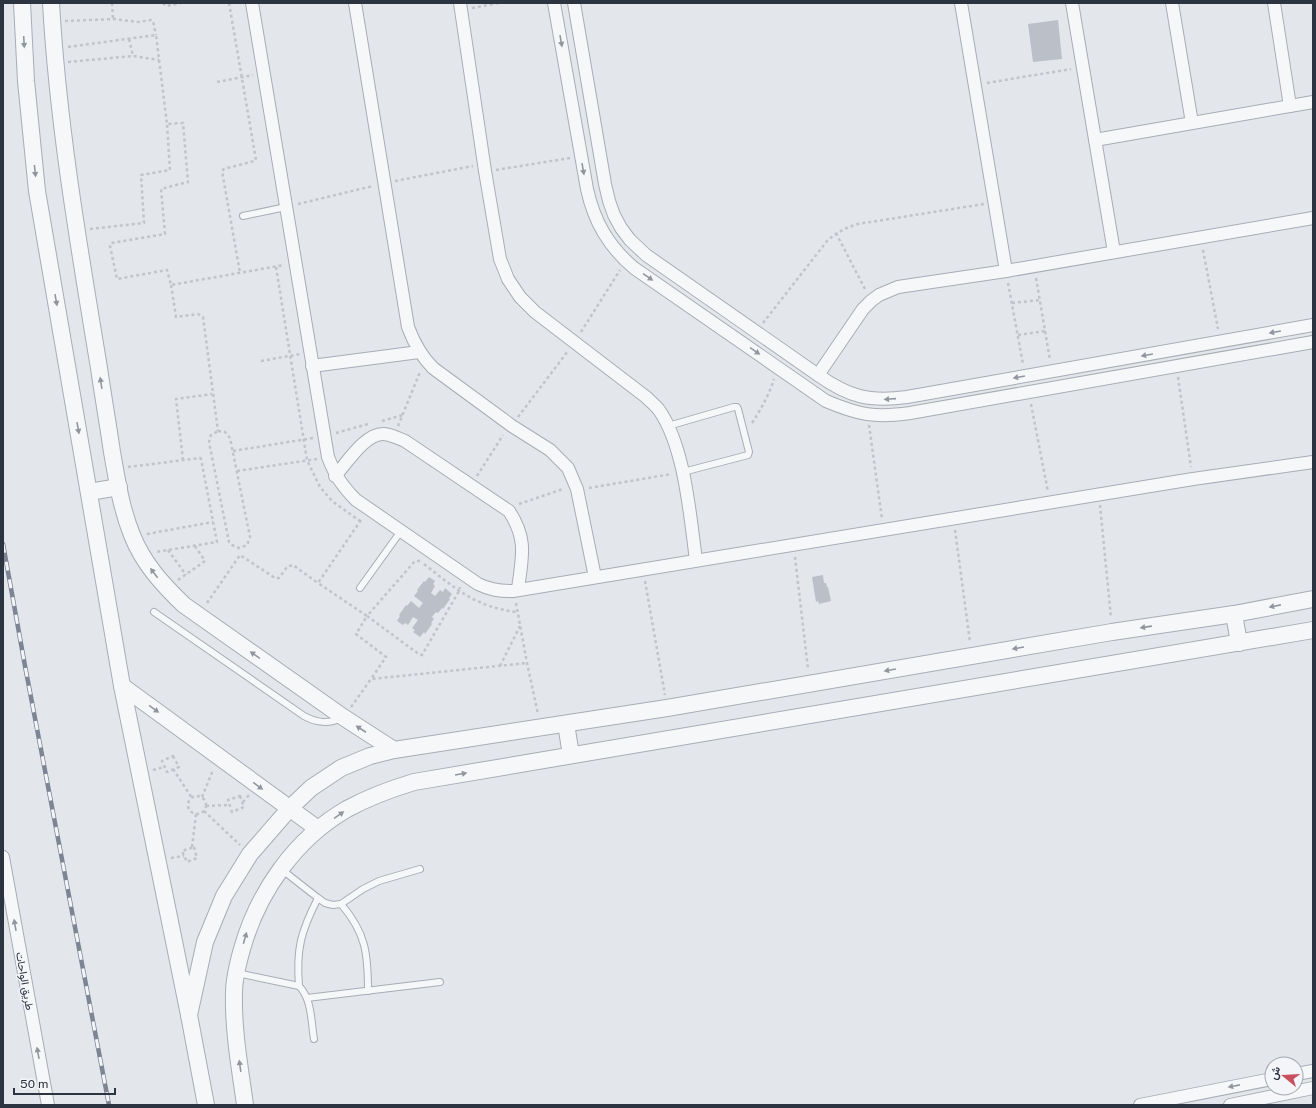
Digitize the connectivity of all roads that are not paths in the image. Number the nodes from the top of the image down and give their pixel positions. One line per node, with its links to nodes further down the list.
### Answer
1 (22, 3): 39 (street, one-way to 39)
2 (51, 3): 38 (street, one-way to 2)
3 (252, 3): 18 (street)
4 (355, 3): 28 (street)
5 (554, 3): 13 (street, one-way to 13)
6 (574, 3): 12 (street)
7 (961, 3): 22 (street)
8 (1072, 3): 17 (street)
9 (1172, 3): 16 (street)
10 (1274, 3): 15 (street)
11 (460, 6): 34 (street)
12 (585, 71): 13 (street); 23 (street)
13 (566, 74): 24 (street, one-way to 24)
14 (1313, 102): 15 (street)
15 (1290, 106): 16 (street)
16 (1192, 123): 17 (street)
17 (1096, 140): 21 (street)
18 (286, 207): 19 (lane); 30 (street)
19 (243, 216)
20 (1313, 218): 21 (street)
21 (1114, 252): 22 (street)
22 (1006, 270): 31 (street)
23 (703, 294): 24 (street); 31 (street)
24 (692, 308): 33 (street, one-way to 33)
25 (1313, 325): 26 (street, one-way to 26)
26 (1218, 342): 29 (street); 32 (street, one-way to 32)
27 (1313, 342): 29 (street)
28 (422, 356): 30 (street); 42 (street)
29 (1219, 358): 33 (street)
30 (312, 366): 37 (street)
31 (818, 375): 32 (street, one-way to 31)
32 (945, 390): 33 (street)
33 (948, 406)
34 (668, 426): 36 (street); 36 (lane)
35 (1313, 462): 41 (street)
36 (683, 472): 41 (street)
37 (336, 476): 40 (street); 44 (street)
38 (119, 487): 39 (street); 51 (street, one-way to 38)
39 (89, 492): 50 (street)
40 (401, 531): 43 (lane); 44 (street)
41 (696, 560): 42 (street)
42 (595, 577): 44 (street)
43 (360, 588)
44 (516, 590)
45 (1313, 599): 47 (street, one-way to 47)
46 (154, 612): 51 (lane)
47 (1234, 614): 49 (street); 52 (street, one-way to 52)
48 (1313, 630): 49 (street)
49 (1239, 643): 54 (street)
50 (122, 686): 55 (street, one-way to 55); 67 (street)
51 (343, 717): 53 (street, one-way to 51)
52 (566, 724): 53 (street); 54 (street)
53 (394, 750): 55 (street)
54 (571, 755): 56 (street, one-way to 54)
55 (290, 808): 56 (street); 67 (street)
56 (318, 829): 58 (street)
57 (3, 857): 72 (street, طريق الواحات, one-way to 57)
58 (281, 869): 60 (lane); 62 (street, one-way to 58)
59 (420, 869): 61 (lane)
60 (318, 898): 61 (lane); 64 (lane)
61 (341, 904): 65 (lane)
62 (236, 973): 64 (lane); 74 (street, one-way to 62)
63 (440, 982): 65 (lane)
64 (299, 986): 66 (lane)
65 (368, 991): 66 (lane)
66 (307, 998): 68 (lane)
67 (189, 1015): 73 (street)
68 (314, 1039)
69 (1264, 1081): 75 (street, one-way to 75)
70 (1267, 1096): 71 (street)
71 (1235, 1104)
72 (48, 1105)
73 (206, 1105)
74 (245, 1105)
75 (1140, 1105)

